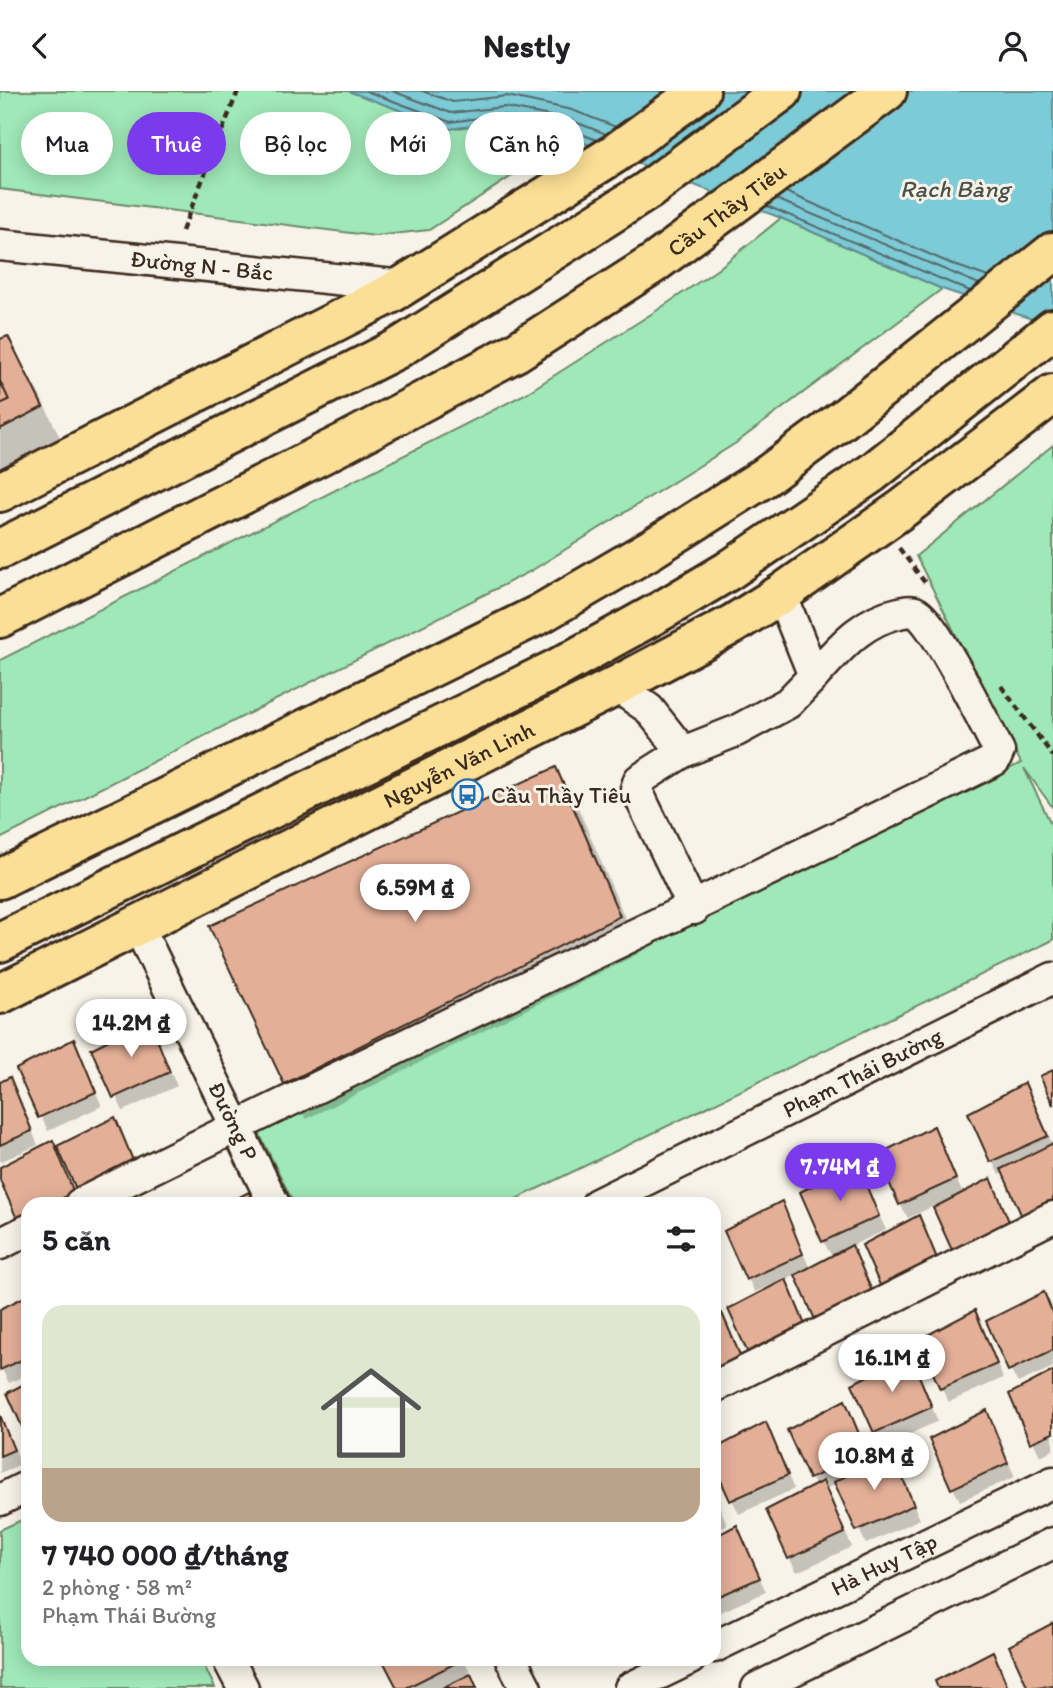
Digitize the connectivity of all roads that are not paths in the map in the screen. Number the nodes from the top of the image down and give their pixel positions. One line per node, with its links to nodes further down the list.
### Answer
1 (700, 91): 6 (main road)
2 (782, 91): 10 (main road)
3 (887, 91): 12 (main road, Cầu Thầy Tiêu)
4 (0, 245): 6 (street, Đường N - Bắc)
5 (1053, 252): 16 (main road)
6 (404, 286): 9 (main road)
7 (1053, 329): 17 (main road, Nguyễn Văn Linh)
8 (1053, 394): 11 (main road, Nguyễn Văn Linh)
9 (0, 492)
10 (0, 549)
11 (781, 594): 13 (street); 14 (main road, Nguyễn Văn Linh)
12 (0, 618)
13 (814, 676): 15 (street); 18 (street)
14 (616, 686): 15 (street); 19 (main road, Nguyễn Văn Linh)
15 (683, 753): 18 (street)
16 (0, 879)
17 (118, 884): 19 (main road); 20 (main road, Nguyễn Văn Linh)
18 (694, 909): 23 (street)
19 (138, 926): 22 (main road, Nguyễn Văn Linh); 23 (street, Đường P)
20 (0, 942)
21 (1053, 978): 26 (street, Phạm Thái Bường)
22 (0, 994)
23 (235, 1126): 24 (street); 25 (street, Đường P)
24 (94, 1197)
25 (270, 1197)
26 (611, 1197)
27 (1053, 1217): 30 (street)
28 (21, 1234): 29 (street)
29 (0, 1244)
30 (721, 1383)
31 (1053, 1482): 35 (street, Hà Huy Tập)
32 (21, 1490): 33 (street)
33 (0, 1500)
34 (1053, 1543): 42 (street)
35 (721, 1644)
36 (232, 1666): 39 (street)
37 (515, 1666): 40 (street)
38 (676, 1666): 41 (street)
39 (243, 1688)
40 (526, 1688)
41 (630, 1688)
42 (757, 1688)

